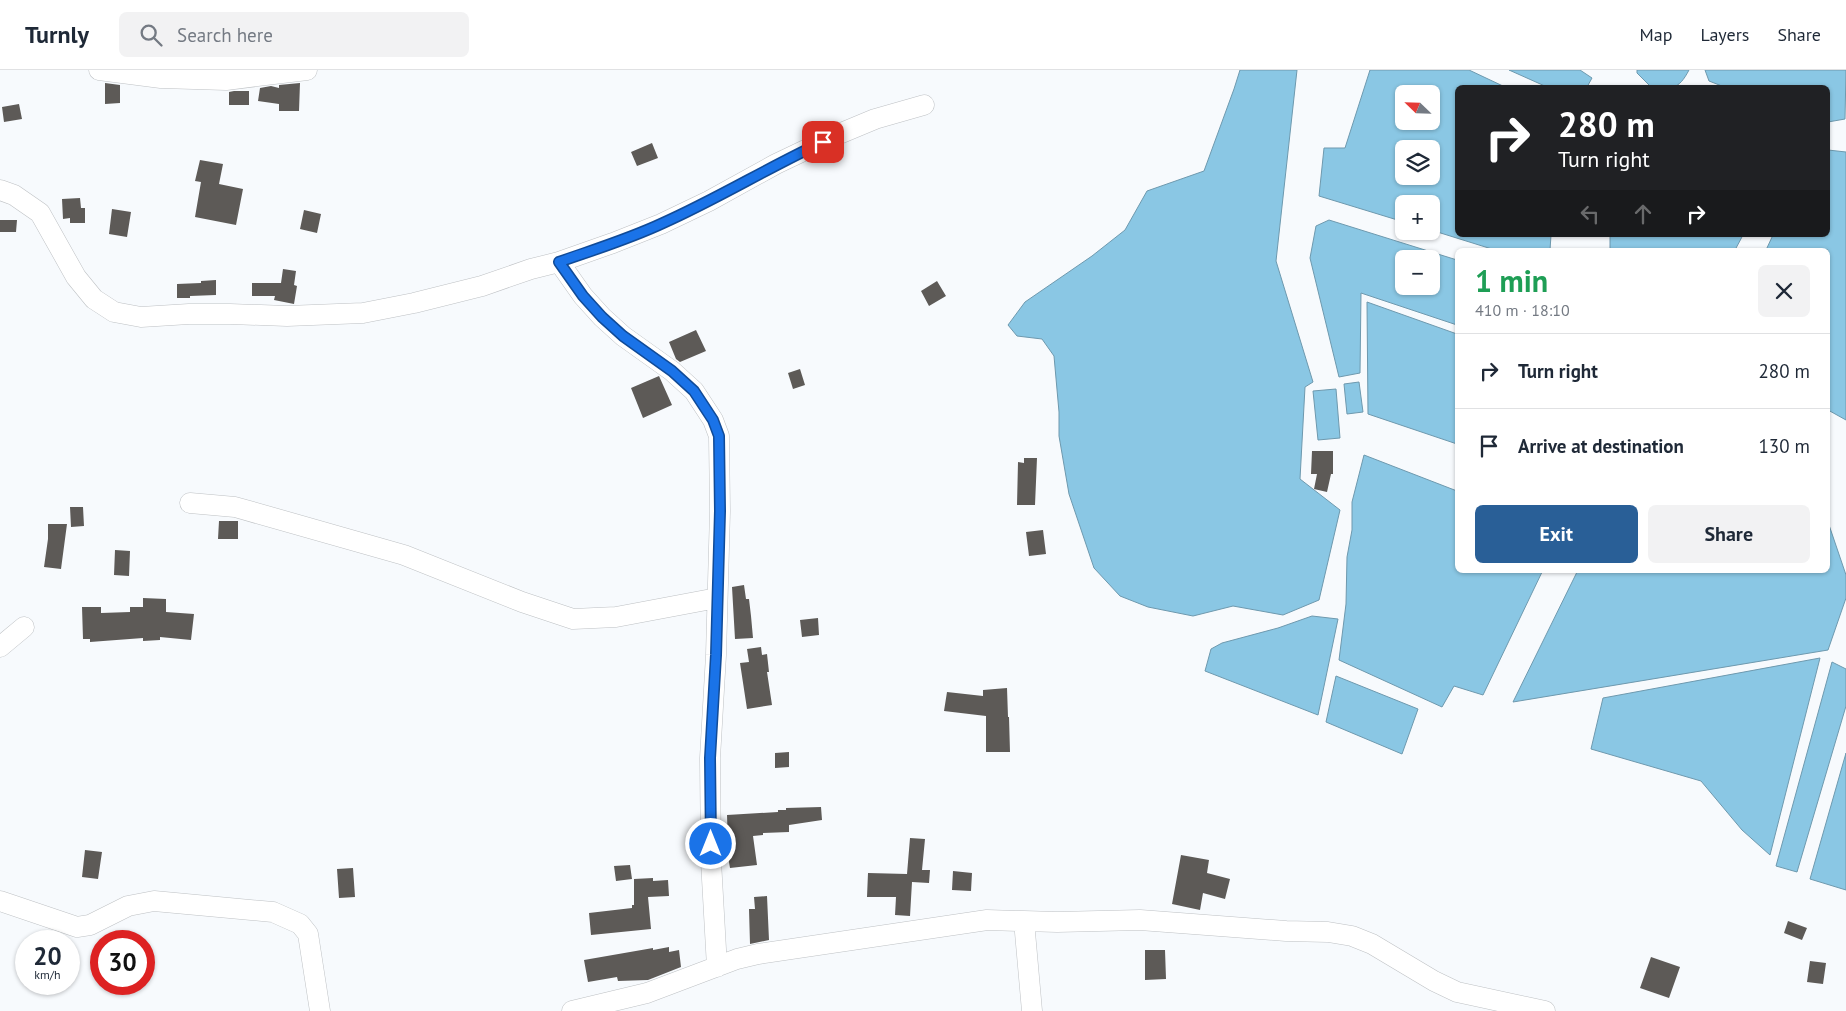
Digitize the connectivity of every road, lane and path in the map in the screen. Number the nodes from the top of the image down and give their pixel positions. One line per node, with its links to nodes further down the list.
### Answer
1 (99, 70): 2 (street)
2 (307, 70)
3 (924, 106): 5 (street)
4 (0, 190): 5 (street)
5 (559, 262): 7 (street)
6 (190, 503): 7 (street)
7 (718, 598): 12 (street)
8 (24, 627): 9 (street)
9 (0, 647)
10 (0, 902): 13 (street)
11 (1024, 921): 12 (street); 15 (street); 16 (street)
12 (717, 967): 14 (street)
13 (320, 1011)
14 (572, 1011)
15 (1032, 1011)
16 (1545, 1011)

